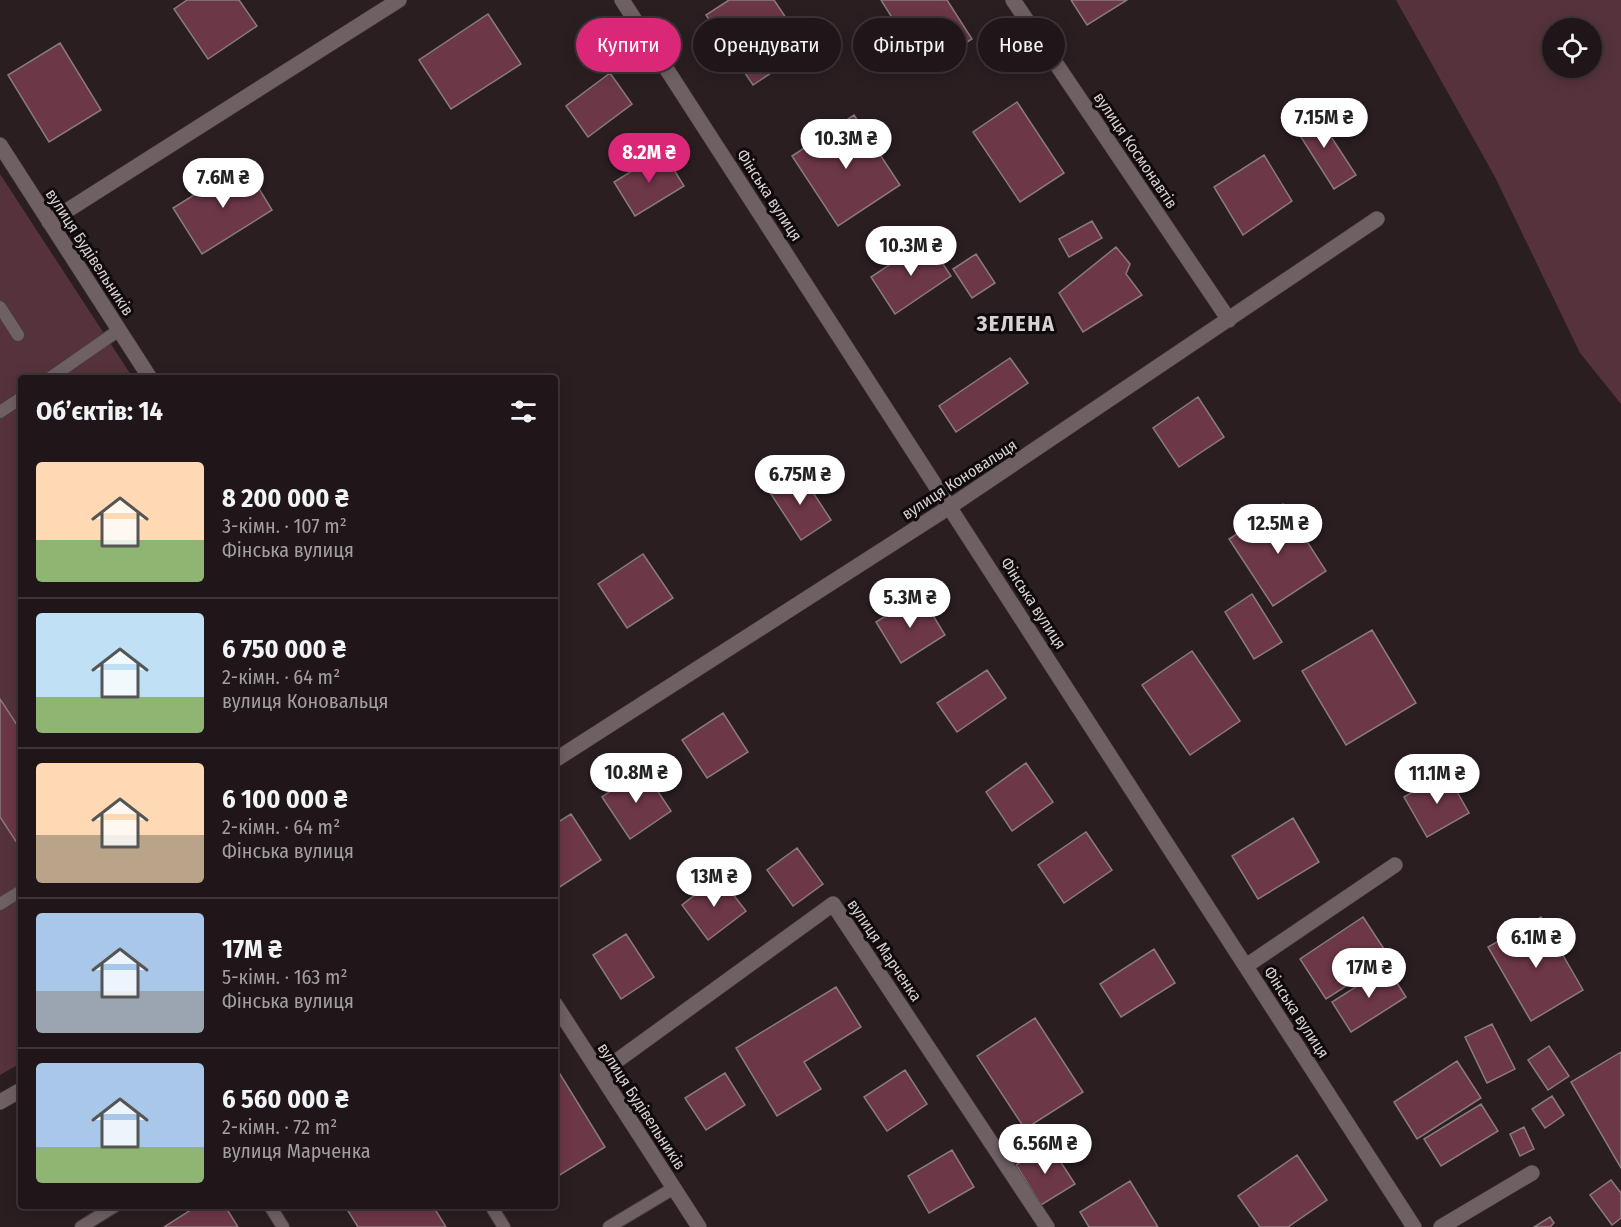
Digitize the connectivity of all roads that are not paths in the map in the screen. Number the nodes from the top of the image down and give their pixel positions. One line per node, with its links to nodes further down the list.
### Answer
1 (399, 0): 6 (street)
2 (622, 0): 15 (street, Фінська вулиця)
3 (1013, 0): 8 (street, вулиця Космонавтів)
4 (0, 145): 6 (street, вулиця Будівельників)
5 (1377, 219): 8 (street, вулиця Коновальця)
6 (49, 222): 9 (street, вулиця Будівельників)
7 (0, 307): 10 (lane)
8 (1229, 320): 15 (street, вулиця Коновальця)
9 (119, 330): 11 (lane); 12 (street, вулиця Будівельників)
10 (18, 335)
11 (54, 375)
12 (148, 375)
13 (18, 400): 14 (lane)
14 (0, 412)
15 (951, 506): 16 (street, вулиця Коновальця); 20 (street, Фінська вулиця)
16 (558, 758)
17 (1395, 865): 20 (street)
18 (18, 892): 19 (lane)
19 (1, 901)
20 (1246, 966): 36 (street, Фінська вулиця)
21 (558, 1009): 22 (street, вулиця Будівельників)
22 (600, 1073): 26 (street, вулиця Будівельників); 35 (street, вулиця Марченка)
23 (18, 1092): 24 (street)
24 (0, 1102)
25 (1532, 1173): 37 (street)
26 (674, 1188): 33 (lane); 34 (street, вулиця Будівельників)
27 (110, 1209): 30 (lane)
28 (272, 1209): 31 (lane)
29 (493, 1209): 32 (lane)
30 (81, 1227)
31 (284, 1227)
32 (504, 1227)
33 (609, 1227)
34 (699, 1227)
35 (1047, 1227)
36 (1414, 1227)
37 (1441, 1227)

